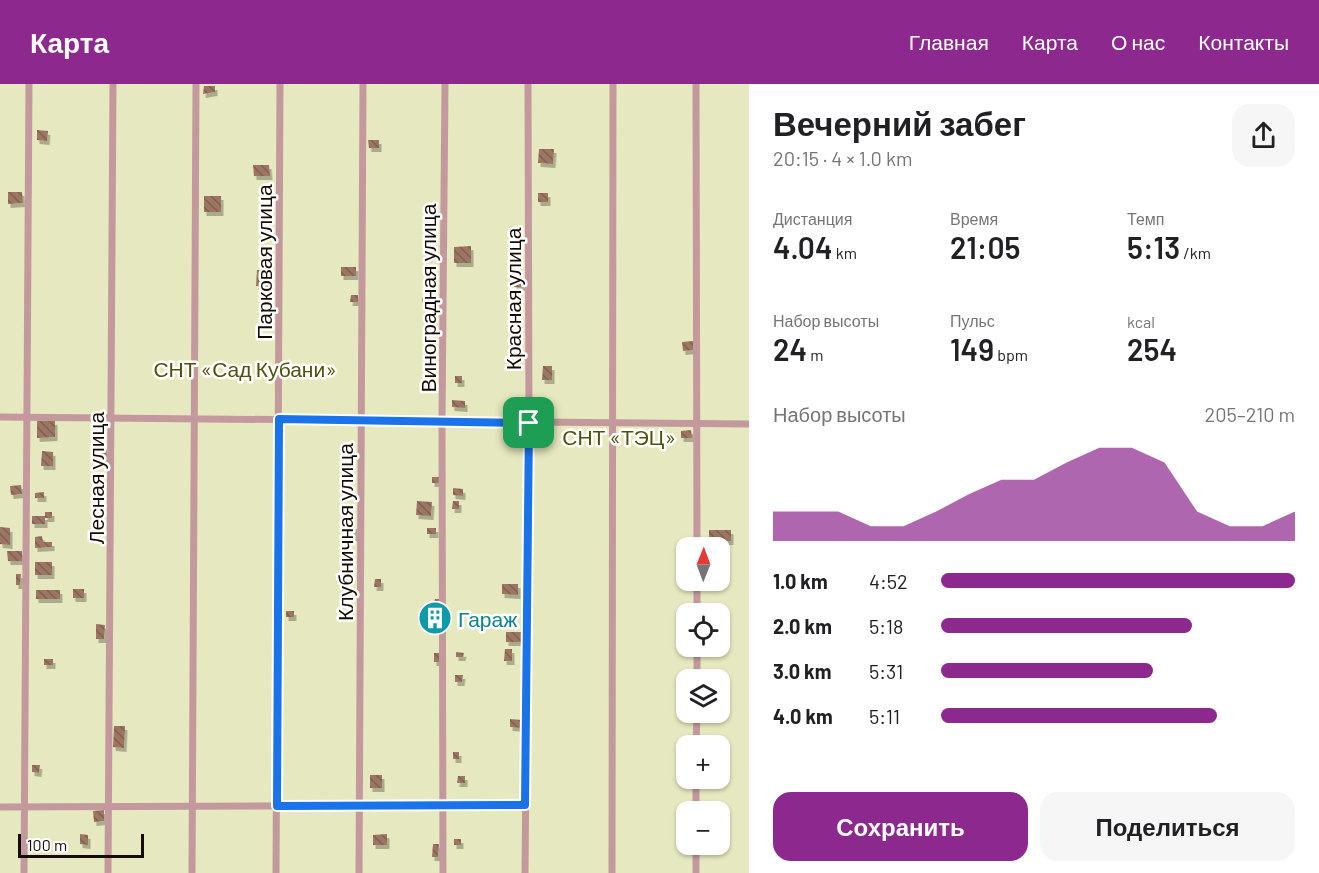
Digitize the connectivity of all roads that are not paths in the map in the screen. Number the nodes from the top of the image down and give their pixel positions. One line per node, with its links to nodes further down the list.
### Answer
1 (29, 84): 11 (street)
2 (113, 84): 12 (street, Лесная улица)
3 (196, 84): 13 (street)
4 (280, 84): 14 (street, Парковая улица)
5 (363, 84): 15 (street, Клубничная улица)
6 (445, 84): 16 (street, Виноградная улица)
7 (528, 84): 17 (street, Красная улица)
8 (613, 84): 19 (street)
9 (696, 84): 18 (street)
10 (0, 417): 11 (street)
11 (27, 417): 12 (street); 28 (street)
12 (112, 417): 13 (street); 29 (street, Лесная улица)
13 (195, 418): 14 (street); 24 (street)
14 (279, 419): 15 (street); 25 (street, Парковая улица)
15 (360, 421): 16 (street); 22 (street, Клубничная улица)
16 (442, 421): 17 (street); 26 (street, Виноградная улица)
17 (529, 423): 19 (street); 23 (street, Красная улица)
18 (698, 423): 19 (street); 20 (street); 21 (street)
19 (614, 424): 38 (street)
20 (749, 424)
21 (697, 537)
22 (360, 805): 25 (street); 26 (street); 35 (street, Клубничная улица)
23 (525, 805): 26 (street); 37 (street, Красная улица)
24 (193, 806): 25 (street); 29 (street); 33 (street)
25 (277, 806): 34 (street, Парковая улица)
26 (444, 806): 36 (street, Виноградная улица)
27 (0, 807): 28 (street)
28 (25, 807): 29 (street); 31 (street)
29 (109, 807): 32 (street, Лесная улица)
30 (696, 855): 39 (street)
31 (24, 873)
32 (108, 873)
33 (192, 873)
34 (276, 873)
35 (359, 873)
36 (443, 873)
37 (525, 873)
38 (612, 873)
39 (696, 873)

